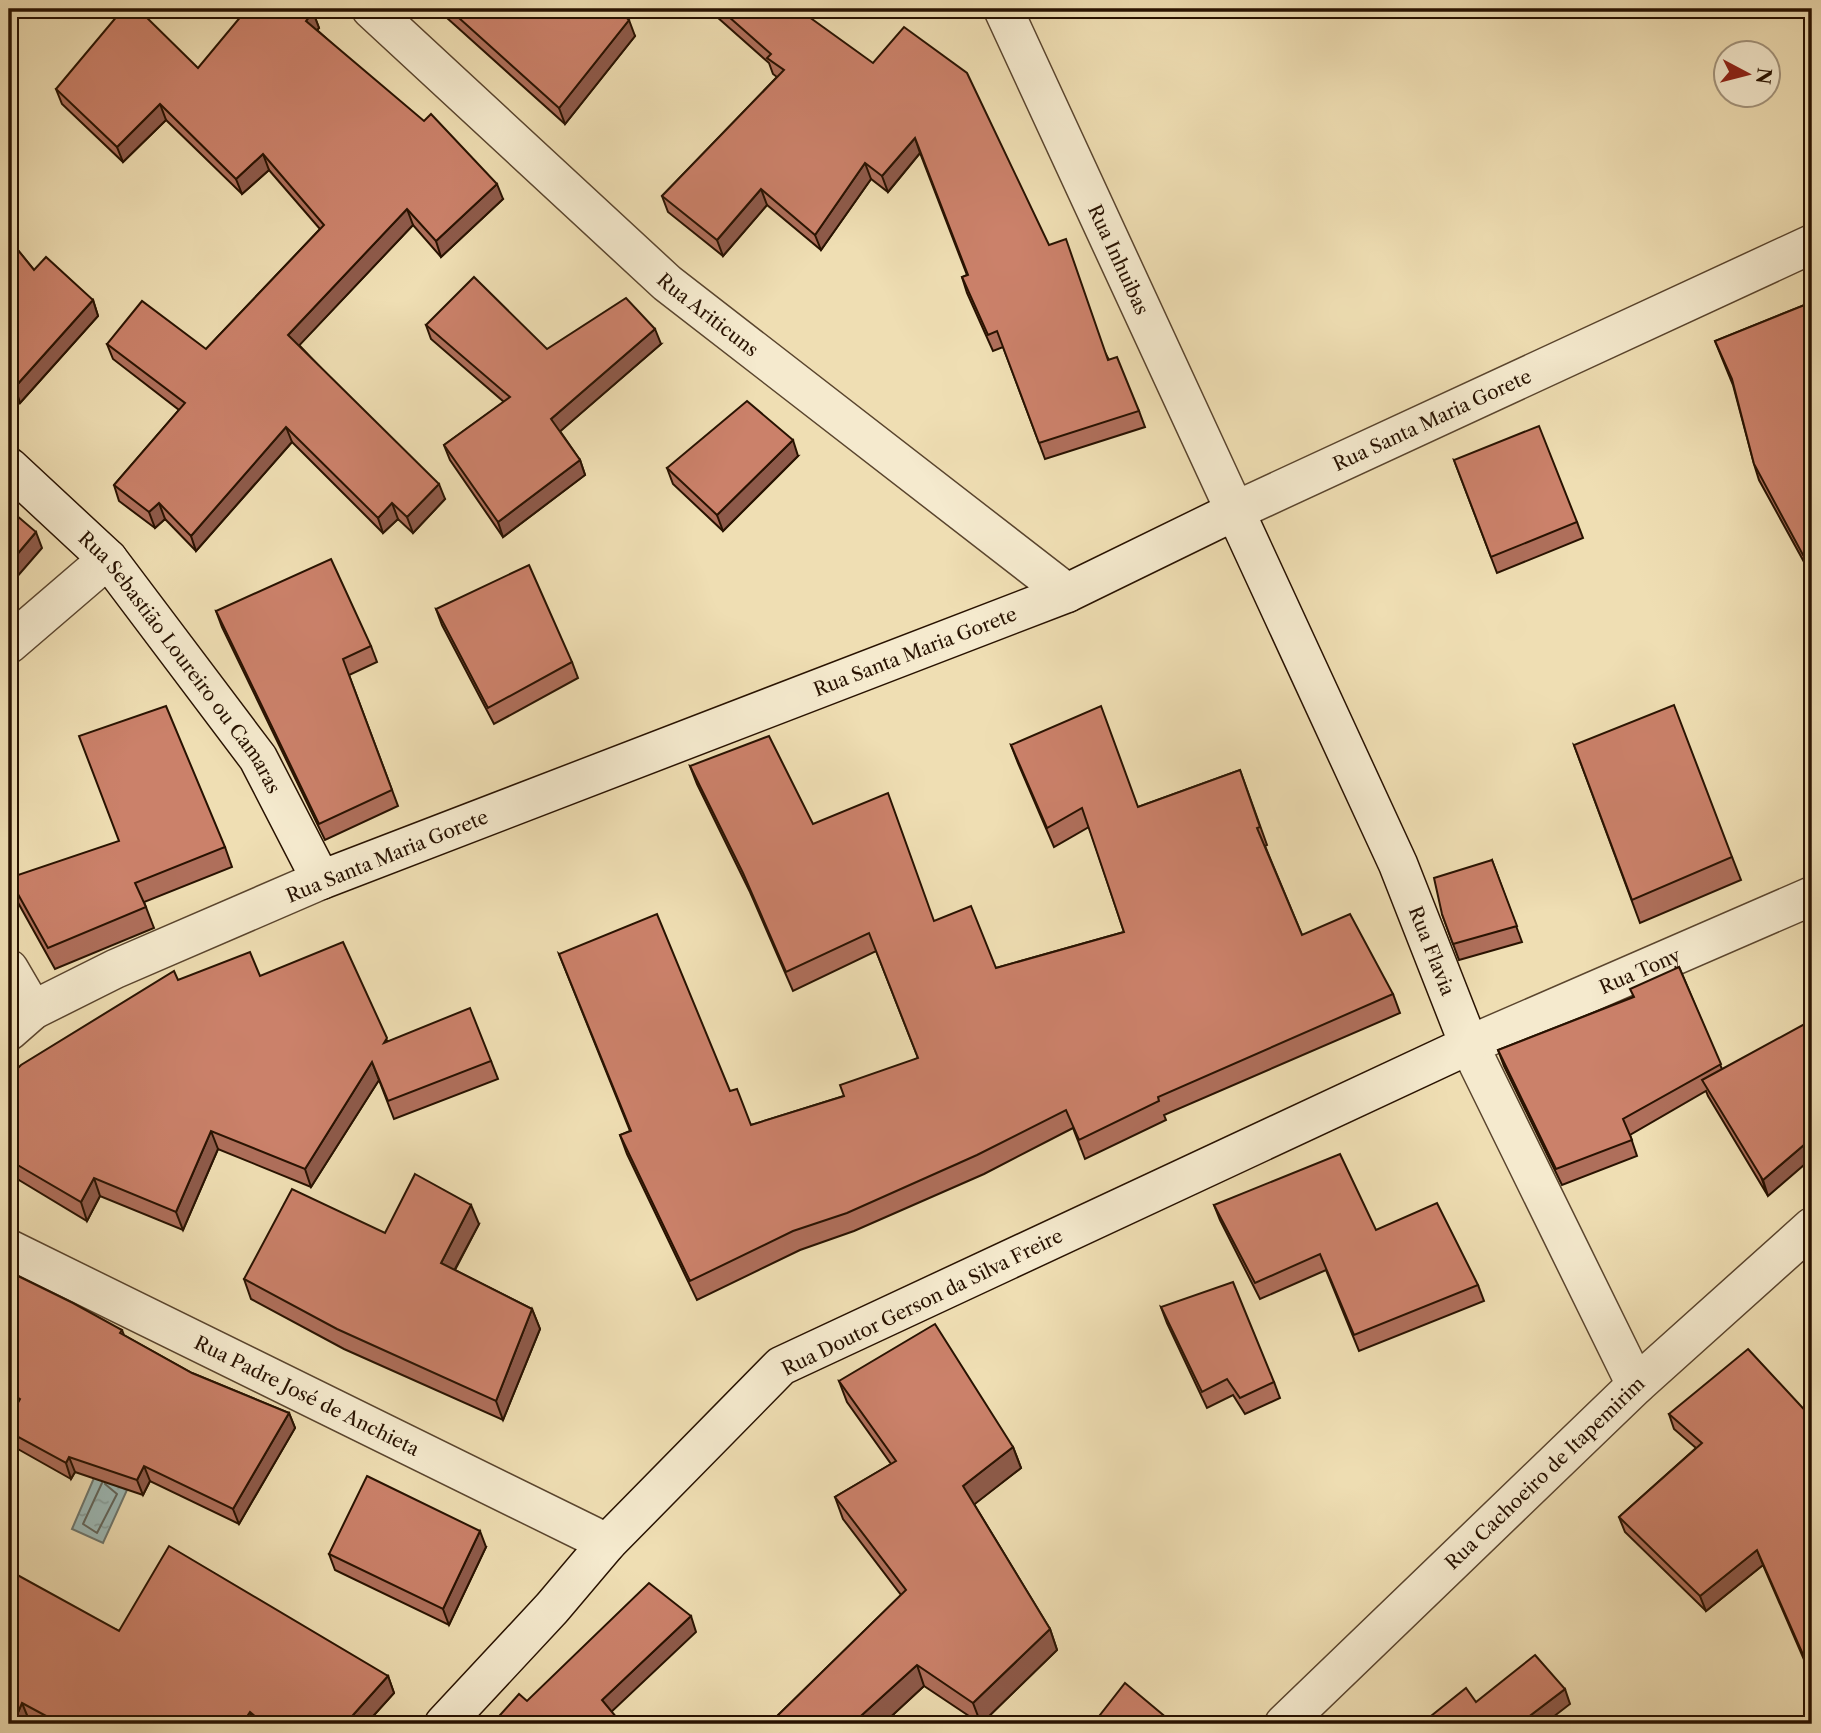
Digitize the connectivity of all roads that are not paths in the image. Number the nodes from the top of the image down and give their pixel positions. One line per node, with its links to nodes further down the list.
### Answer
1 (371, 9): 7 (street, Rua Ariticuns)
2 (1003, 9): 5 (street, Rua Inhuibas)
3 (1812, 244): 5 (street, Rua Santa Maria Gorete)
4 (9, 467): 6 (street, Rua Sebastião Loureiro ou Camaras)
5 (1235, 511): 7 (street, Rua Santa Maria Gorete); 13 (street, Rua Flavia)
6 (108, 559): 8 (street); 9 (street, Rua Sebastião Loureiro ou Camaras)
7 (1067, 593): 9 (street, Rua Santa Maria Gorete)
8 (9, 644)
9 (321, 880): 12 (street, Rua Santa Maria Gorete)
10 (1812, 896): 13 (street, Rua Tony)
11 (9, 969): 12 (street)
12 (21, 1021)
13 (1469, 1045): 16 (street, Rua Flavia); 17 (street, Rua Doutor Gerson da Silva Freire)
14 (1812, 1227): 16 (street, Rua Cachoeiro de Itapemirim)
15 (9, 1249): 17 (street, Rua Padre José de Anchieta)
16 (1636, 1385): 19 (street, Rua Cachoeiro de Itapemirim)
17 (607, 1544): 18 (street, Rua Doutor Gerson da Silva Freire)
18 (444, 1724)
19 (1284, 1724)

